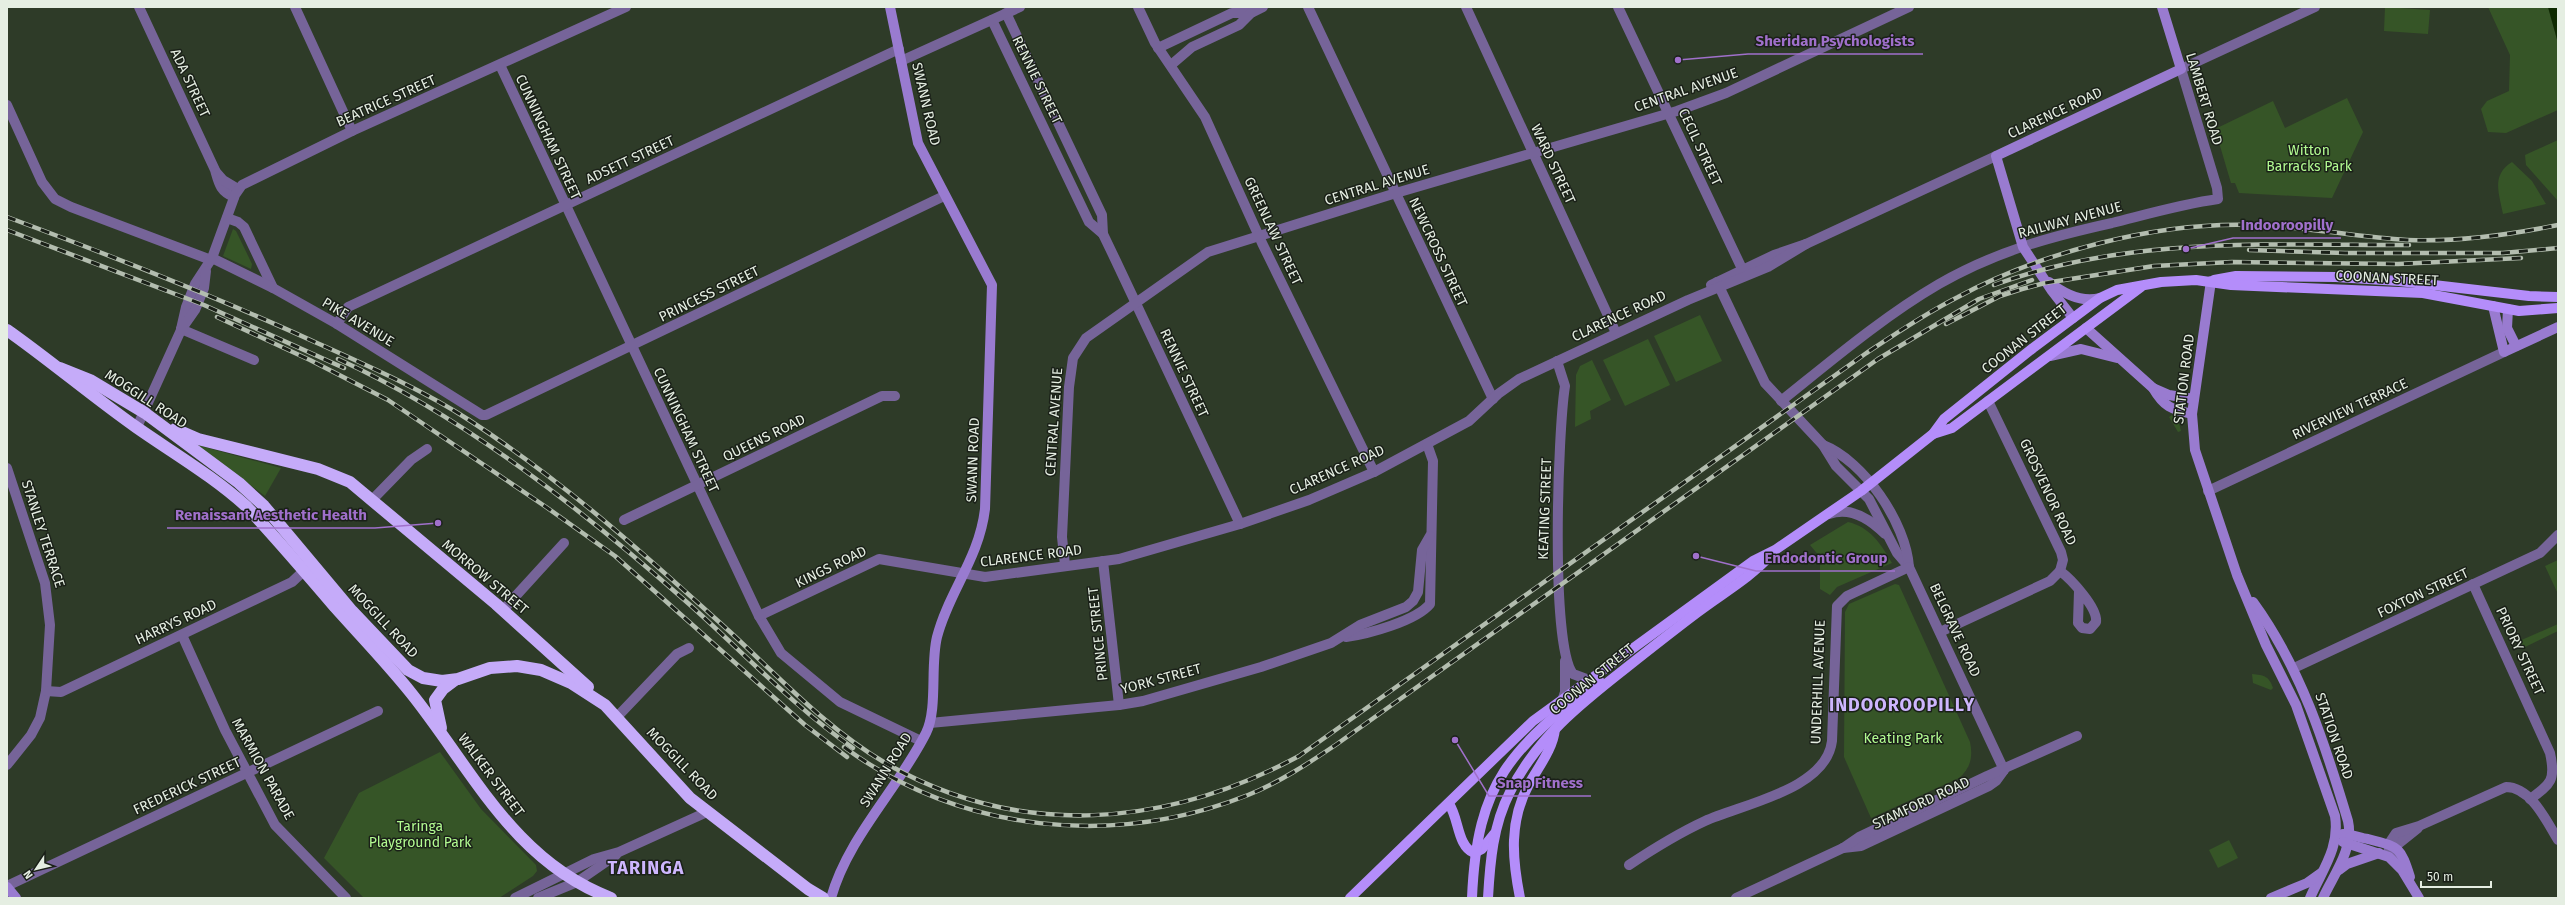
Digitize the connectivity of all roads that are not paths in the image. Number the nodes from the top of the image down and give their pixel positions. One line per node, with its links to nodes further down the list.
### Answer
1 (139, 7): 29 (street, ADA STREET)
2 (295, 7): 26 (street)
3 (626, 7): 14 (street, BEATRICE STREET)
4 (890, 7): 19 (street, SWANN ROAD)
5 (1020, 7): 16 (street)
6 (1138, 7): 18 (street, GREENLAW STREET)
7 (1263, 7): 15 (street)
8 (1308, 7): 30 (street, NEWCROSS STREET)
9 (1466, 7): 27 (street, WARD STREET)
10 (1618, 7): 25 (street, CECIL STREET)
11 (1909, 7): 25 (street, CENTRAL AVENUE)
12 (2162, 7): 23 (street, LAMBERT ROAD)
13 (2315, 7): 23 (street, CLARENCE ROAD)
14 (608, 11): 22 (street, BEATRICE STREET)
15 (1251, 13): 18 (street); 21 (street)
16 (1006, 14): 17 (street); 35 (street, RENNIE STREET)
17 (992, 20): 20 (street); 35 (street, RENNIE STREET)
18 (1158, 48): 21 (street, GREENLAW STREET)
19 (899, 49): 20 (street, SWANN ROAD); 33 (street, ADSETT STREET)
20 (901, 61): 31 (street, SWANN ROAD)
21 (1171, 64): 36 (street, GREENLAW STREET)
22 (500, 65): 26 (street, BEATRICE STREET); 33 (street, CUNNINGHAM STREET)
23 (2181, 69): 28 (street, CLARENCE ROAD); 32 (street, LAMBERT ROAD)
24 (7, 105): 38 (street, PIKE AVENUE)
25 (1668, 113): 27 (street, CENTRAL AVENUE); 39 (street, CECIL STREET)
26 (352, 131): 29 (street, BEATRICE STREET)
27 (1533, 154): 30 (street, CENTRAL AVENUE); 58 (street, WARD STREET)
28 (1996, 156): 37 (street); 39 (street, CLARENCE ROAD)
29 (236, 193): 34 (street)
30 (1396, 193): 36 (street, CENTRAL AVENUE); 69 (street, NEWCROSS STREET)
31 (944, 196): 59 (street, PRINCESS STREET); 102 (street, SWANN ROAD)
32 (2218, 199): 37 (street, RAILWAY AVENUE)
33 (565, 206): 53 (street, ADSETT STREET); 59 (street, CUNNINGHAM STREET)
34 (227, 218): 38 (street); 44 (street)
35 (1103, 234): 48 (street, RENNIE STREET)
36 (1259, 236): 48 (street, CENTRAL AVENUE); 83 (street, GREENLAW STREET)
37 (2026, 251): 45 (street); 71 (street, RAILWAY AVENUE)
38 (210, 262): 44 (street, PIKE AVENUE); 56 (street)
39 (1744, 274): 41 (street, CLARENCE ROAD)
40 (2212, 281): 42 (main road, COONAN STREET); 43 (main road, COONAN STREET); 49 (main road, COONAN STREET); 70 (street, STATION ROAD)
41 (1719, 285): 58 (street, CLARENCE ROAD); 71 (street)
42 (2144, 285): 47 (main road, COONAN STREET); 55 (main road, COONAN STREET)
43 (2438, 285): 46 (main road, COONAN STREET); 51 (main road)
44 (274, 288): 53 (street, PIKE AVENUE)
45 (2055, 290): 47 (street); 52 (street)
46 (2558, 297)
47 (2100, 298): 52 (main road, COONAN STREET)
48 (1135, 302): 91 (street, RENNIE STREET); 98 (street, CENTRAL AVENUE)
49 (2493, 306): 51 (main road, COONAN STREET); 61 (street)
50 (2558, 308): 51 (main road, COONAN STREET)
51 (2508, 309): 60 (street)
52 (2073, 318): 55 (main road); 78 (main road, COONAN STREET)
53 (337, 324): 75 (street, PIKE AVENUE)
54 (2558, 327): 60 (street, RIVERVIEW TERRACE)
55 (2086, 328): 63 (main road, COONAN STREET); 64 (street)
56 (182, 329): 62 (street); 73 (street)
57 (7, 330): 66 (highway, MOGGILL ROAD)
58 (1616, 333): 65 (street, CLARENCE ROAD)
59 (632, 346): 75 (street, PRINCESS STREET); 85 (street, CUNNINGHAM STREET)
60 (2516, 346): 61 (street, RIVERVIEW TERRACE)
61 (2504, 352): 87 (street, RIVERVIEW TERRACE)
62 (254, 360)
63 (2044, 360): 64 (street); 72 (main road, COONAN STREET)
64 (2123, 360): 67 (street)
65 (1556, 361): 69 (street, CLARENCE ROAD); 115 (street, KEATING STREET)
66 (60, 368): 73 (highway, MOGGILL ROAD); 77 (highway, MOGGILL ROAD)
67 (2153, 388): 70 (street); 74 (street)
68 (895, 396): 85 (street, QUEENS ROAD)
69 (1492, 399): 79 (street, CLARENCE ROAD)
70 (2194, 399): 74 (street, STATION ROAD)
71 (1781, 401): 80 (street)
72 (1988, 401): 78 (main road, COONAN STREET); 101 (street, GROSVENOR ROAD)
73 (145, 413): 76 (highway, MOGGILL ROAD); 77 (street)
74 (2192, 414): 87 (street, STATION ROAD)
75 (486, 415)
76 (159, 422): 88 (highway, MORROW STREET); 99 (highway, MOGGILL ROAD)
77 (137, 427): 99 (highway, MOGGILL ROAD)
78 (1933, 434): 84 (main road, COONAN STREET)
79 (1427, 444): 83 (street, CLARENCE ROAD); 93 (street, YORK STREET)
80 (1823, 445): 84 (street, BELGRAVE ROAD); 86 (street, BELGRAVE ROAD)
81 (427, 450): 88 (street)
82 (7, 468): 120 (street, STANLEY TERRACE)
83 (1374, 472): 91 (street, CLARENCE ROAD)
84 (1870, 483): 86 (main road, COONAN STREET); 100 (street, BELGRAVE ROAD)
85 (697, 486): 90 (street, QUEENS ROAD); 107 (street, CUNNINGHAM STREET)
86 (1861, 491): 89 (main road, COONAN STREET); 95 (street, BELGRAVE ROAD)
87 (2208, 491): 105 (street, STATION ROAD)
88 (373, 499): 106 (highway, MORROW STREET)
89 (1827, 515): 95 (street, BELGRAVE ROAD); 96 (main road, COONAN STREET)
90 (624, 520)
91 (1240, 524): 97 (street, CLARENCE ROAD)
92 (2558, 535): 103 (street, FOXTON STREET)
93 (1430, 536): 110 (street, YORK STREET); 110 (street, YORK STREET)
94 (564, 543): 106 (street)
95 (1893, 546): 100 (street, BELGRAVE ROAD)
96 (1775, 550): 111 (main road, COONAN STREET); 127 (main road, COONAN STREET)
97 (1103, 561): 98 (street, CLARENCE ROAD); 123 (street, PRINCE STREET)
98 (1065, 565): 102 (street, CLARENCE ROAD)
99 (307, 567): 109 (street, HARRYS ROAD); 118 (highway, MOGGILL ROAD); 129 (highway, MOGGILL ROAD)
100 (1909, 567): 108 (street, BELGRAVE ROAD); 144 (street, UNDERHILL AVENUE)
101 (2060, 571): 104 (street); 108 (street)
102 (965, 574): 107 (street, KINGS ROAD); 126 (street, SWANN ROAD)
103 (2473, 584): 116 (street, FOXTON STREET); 134 (street, PRIORY STREET)
104 (2080, 591)
105 (2246, 592): 112 (street, STATION ROAD); 113 (street, STATION ROAD)
106 (502, 610): 122 (highway, MORROW STREET)
107 (759, 616): 130 (street, CUNNINGHAM STREET)
108 (1940, 632): 132 (street, BELGRAVE ROAD)
109 (182, 635): 120 (street, HARRYS ROAD); 133 (street, MARMION PARADE)
110 (1344, 637): 123 (street, YORK STREET)
111 (1648, 637): 119 (main road, COONAN STREET); 143 (main road, COONAN STREET)
112 (2279, 640): 113 (street); 116 (street, STATION ROAD)
113 (2266, 645): 117 (street, STATION ROAD)
114 (689, 648): 125 (street)
115 (1566, 660): 119 (street, KEATING STREET); 121 (street, KEATING STREET)
116 (2294, 668): 117 (street); 139 (street, STATION ROAD)
117 (2281, 674): 138 (street, STATION ROAD)
118 (457, 679): 122 (highway, MOGGILL ROAD); 129 (highway)
119 (1589, 680): 121 (main road, COONAN STREET)
120 (46, 691): 131 (street, STANLEY TERRACE)
121 (1562, 698): 135 (main road, COONAN STREET)
122 (605, 705): 125 (highway, MOGGILL ROAD)
123 (1119, 705): 126 (street, YORK STREET)
124 (378, 711): 133 (street, FREDERICK STREET)
125 (616, 717): 136 (highway, MOGGILL ROAD)
126 (930, 724): 130 (street, SWANN ROAD)
127 (1556, 727): 137 (main road, COONAN STREET); 164 (main road)
128 (2077, 736): 132 (street, STAMFORD ROAD)
129 (444, 739): 147 (highway, WALKER STREET)
130 (921, 741): 160 (street, SWANN ROAD)
131 (7, 765)
132 (2004, 770): 165 (street, STAMFORD ROAD)
133 (247, 773): 149 (street, FREDERICK STREET); 154 (street, MARMION PARADE)
134 (2530, 800): 140 (street); 141 (street)
135 (1449, 804): 143 (main road); 161 (main road, COONAN STREET)
136 (707, 812): 142 (street); 159 (highway, MOGGILL ROAD)
137 (1496, 831): 143 (main road); 163 (main road, COONAN STREET)
138 (2336, 837): 139 (street); 145 (street, STATION ROAD)
139 (2348, 839): 141 (street); 146 (street)
140 (2558, 840)
141 (2387, 849): 146 (street); 150 (street); 150 (street)
142 (619, 852): 147 (street); 148 (street)
143 (1474, 853): 162 (main road, COONAN STREET)
144 (1629, 865)
145 (2324, 870): 151 (street); 152 (street, STATION ROAD)
146 (2336, 873): 167 (street)
147 (564, 874): 148 (highway, WALKER STREET); 155 (street)
148 (577, 882): 156 (street); 158 (highway, WALKER STREET)
149 (7, 886): 153 (street)
150 (2413, 886): 168 (street)
151 (2296, 889): 152 (street); 166 (street)
152 (2313, 896)
153 (16, 898)
154 (346, 898)
155 (515, 898)
156 (539, 898): 157 (street)
157 (546, 898)
158 (611, 898)
159 (823, 898)
160 (831, 898)
161 (1350, 898)
162 (1472, 898)
163 (1488, 898)
164 (1520, 898)
165 (1736, 898)
166 (2271, 898)
167 (2323, 898)
168 (2419, 898)

